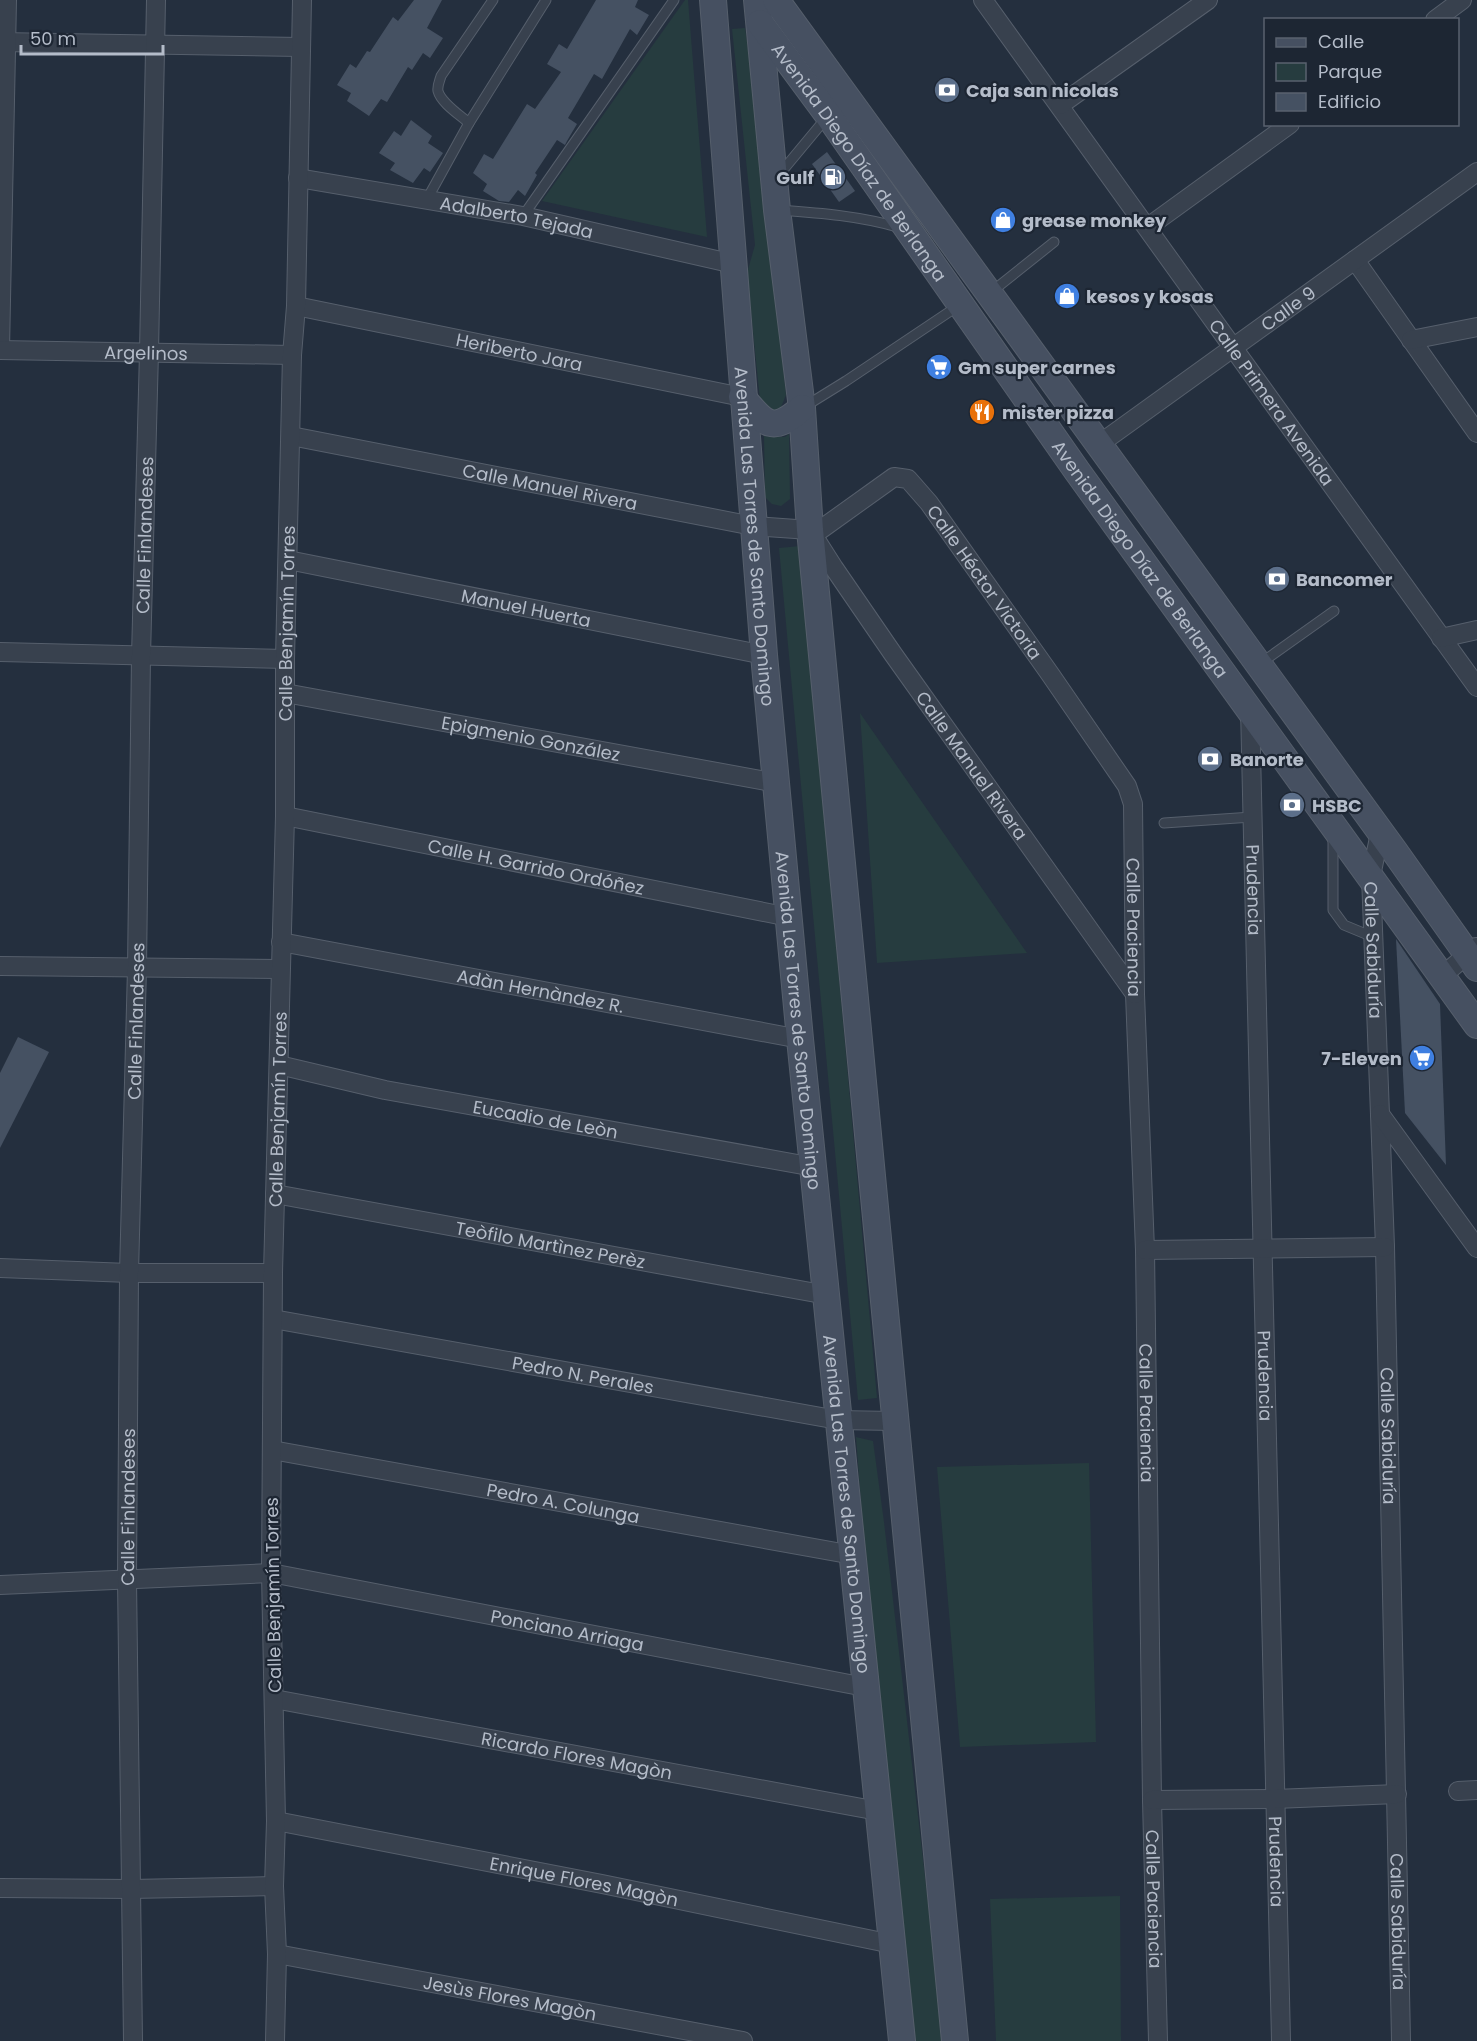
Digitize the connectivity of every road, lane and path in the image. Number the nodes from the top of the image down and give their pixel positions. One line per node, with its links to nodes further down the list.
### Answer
1 (7, 0): 14 (street)
2 (156, 0): 15 (street, Calle Finlandeses)
3 (302, 0): 16 (street, Calle Benjamín Torres)
4 (492, 0): 19 (lane)
5 (546, 0): 19 (lane)
6 (674, 0): 26 (lane)
7 (713, 0): 31 (street, Avenida Las Torres de Santo Domingo)
8 (776, 0): 32 (street, Avenida Diego Díaz de Berlanga)
9 (983, 0): 17 (street, Calle Primera Avenida)
10 (1208, 0): 17 (street)
11 (1462, 0): 13 (street)
12 (753, 6): 18 (street, Avenida Diego Díaz de Berlanga); 23 (street)
13 (1438, 18)
14 (3, 42): 15 (street); 38 (street)
15 (155, 45): 16 (street); 39 (street, Calle Finlandeses)
16 (300, 47): 22 (street, Calle Benjamín Torres)
17 (1060, 105): 27 (street, Calle Primera Avenida)
18 (828, 115): 23 (lane); 28 (street, Avenida Diego Díaz de Berlanga)
19 (469, 123): 24 (lane)
20 (1287, 126): 27 (street)
21 (1477, 172): 30 (street, Calle 9)
22 (298, 178): 24 (street, Adalberto Tejada); 34 (street, Calle Benjamín Torres)
23 (775, 180): 25 (street)
24 (426, 201): 26 (street, Adalberto Tejada)
25 (777, 210): 28 (lane); 42 (street)
26 (523, 216): 31 (street, Adalberto Tejada)
27 (1148, 227): 37 (street, Calle Primera Avenida)
28 (909, 231): 33 (street, Avenida Diego Díaz de Berlanga)
29 (1054, 242): 32 (lane)
30 (1355, 260): 36 (street); 37 (street, Calle 9)
31 (734, 264): 41 (street, Avenida Las Torres de Santo Domingo)
32 (988, 294): 45 (street, Avenida Diego Díaz de Berlanga)
33 (960, 304): 42 (lane); 59 (street, Avenida Diego Díaz de Berlanga)
34 (296, 306): 40 (street, Calle Benjamín Torres); 41 (street, Heriberto Jara)
35 (1477, 327): 36 (street)
36 (1411, 340): 43 (street)
37 (1232, 348): 45 (street, Calle 9); 51 (street, Calle Primera Avenida)
38 (0, 350): 39 (street, Argelinos)
39 (149, 352): 40 (street, Argelinos); 54 (street, Calle Finlandeses)
40 (292, 355): 44 (street, Calle Benjamín Torres)
41 (742, 397): 42 (street); 46 (street, Avenida Las Torres de Santo Domingo)
42 (802, 408): 47 (street)
43 (1477, 433)
44 (291, 436): 46 (street, Calle Manuel Rivera); 48 (street, Calle Benjamín Torres)
45 (1098, 445): 56 (street, Avenida Diego Díaz de Berlanga)
46 (753, 526): 47 (street, Calle Manuel Rivera); 53 (street, Avenida Las Torres de Santo Domingo)
47 (811, 532): 61 (street, Calle Héctor Victoria); 76 (street, Calle Manuel Rivera); 93 (street)
48 (288, 560): 53 (street, Manuel Huerta); 55 (street, Calle Benjamín Torres)
49 (1334, 610): 56 (lane)
50 (1477, 630): 51 (street)
51 (1441, 638): 57 (street, Calle Primera Avenida)
52 (0, 652): 54 (street)
53 (764, 655): 60 (street, Avenida Las Torres de Santo Domingo)
54 (141, 656): 55 (street); 73 (street, Calle Finlandeses)
55 (285, 659): 58 (street, Calle Benjamín Torres)
56 (1258, 665): 66 (street, Avenida Diego Díaz de Berlanga)
57 (1477, 687)
58 (285, 693): 60 (street, Epigmenio González); 62 (street, Calle Benjamín Torres)
59 (1250, 708): 63 (street, Prudencia); 65 (street, Avenida Diego Díaz de Berlanga)
60 (777, 783): 68 (street, Avenida Las Torres de Santo Domingo)
61 (1127, 786): 76 (street, Calle Paciencia)
62 (285, 816): 68 (street, Calle H. Garrido Ordóñez); 70 (street, Calle Benjamín Torres)
63 (1252, 817): 64 (lane); 84 (street, Prudencia)
64 (1164, 823)
65 (1333, 824): 67 (street, Avenida Diego Díaz de Berlanga); 69 (lane)
66 (1380, 833): 67 (street, Calle Sabiduría); 71 (street, Avenida Diego Díaz de Berlanga)
67 (1371, 876): 69 (street, Calle Sabiduría); 75 (street, Avenida Diego Díaz de Berlanga)
68 (789, 917): 78 (street, Avenida Las Torres de Santo Domingo)
69 (1373, 937): 80 (street, Calle Sabiduría)
70 (282, 942): 74 (street, Calle Benjamín Torres); 78 (street, Adàn Hernàndez R.)
71 (1474, 956): 75 (street)
72 (0, 966): 73 (street)
73 (137, 968): 74 (street); 88 (street, Calle Finlandeses)
74 (279, 969): 79 (street, Calle Benjamín Torres)
75 (1441, 977): 77 (street, Avenida Diego Díaz de Berlanga)
76 (1135, 994): 86 (street, Calle Paciencia)
77 (1477, 1026)
78 (800, 1039): 81 (street, Avenida Las Torres de Santo Domingo)
79 (279, 1065): 81 (street, Eucadio de Leòn); 82 (street, Calle Benjamín Torres)
80 (1380, 1114): 83 (street, Calle Sabiduría); 85 (street)
81 (814, 1167): 90 (street, Avenida Las Torres de Santo Domingo)
82 (275, 1194): 89 (street, Calle Benjamín Torres); 90 (street, Teòfilo Martìnez Perèz)
83 (1385, 1247): 84 (street); 103 (street, Calle Sabiduría)
84 (1264, 1248): 86 (street); 104 (street, Prudencia)
85 (1477, 1248)
86 (1145, 1250): 105 (street, Calle Paciencia)
87 (0, 1268): 88 (street)
88 (129, 1273): 89 (street); 97 (street, Calle Finlandeses)
89 (273, 1273): 91 (street, Calle Benjamín Torres)
90 (827, 1295): 92 (street, Avenida Las Torres de Santo Domingo)
91 (273, 1319): 92 (street, Pedro N. Perales); 94 (street, Calle Benjamín Torres)
92 (838, 1420): 93 (street, Pedro N. Perales); 95 (street, Avenida Las Torres de Santo Domingo)
93 (894, 1421): 117 (street)
94 (273, 1450): 95 (street, Pedro A. Colunga); 96 (street, Calle Benjamín Torres)
95 (853, 1555): 99 (street, Avenida Las Torres de Santo Domingo)
96 (270, 1573): 97 (street, Ponciano Arriaga); 99 (street, Ponciano Arriaga); 100 (street, Calle Benjamín Torres)
97 (127, 1580): 98 (street, Ponciano Arriaga); 110 (street, Calle Finlandeses)
98 (0, 1585)
99 (865, 1687): 106 (street, Avenida Las Torres de Santo Domingo)
100 (274, 1699): 106 (street, Ricardo Flores Magòn); 107 (street, Calle Benjamín Torres)
101 (1477, 1790): 102 (street)
102 (1458, 1791)
103 (1397, 1794): 104 (street); 120 (street, Calle Sabiduría)
104 (1275, 1799): 105 (street); 119 (street, Prudencia)
105 (1152, 1800): 118 (street, Calle Paciencia)
106 (878, 1810): 111 (street, Avenida Las Torres de Santo Domingo)
107 (276, 1821): 108 (street, Calle Benjamín Torres); 111 (street, Enrique Flores Magòn)
108 (274, 1886): 110 (street); 112 (street, Calle Benjamín Torres)
109 (0, 1888): 110 (street)
110 (131, 1889): 113 (street, Calle Finlandeses)
111 (892, 1944): 116 (street, Avenida Las Torres de Santo Domingo)
112 (278, 1954): 114 (street, Calle Benjamín Torres); 115 (street, Jesùs Flores Magòn)
113 (132, 2041)
114 (275, 2041)
115 (743, 2041)
116 (902, 2041)
117 (955, 2041)
118 (1158, 2041)
119 (1281, 2041)
120 (1401, 2041)

